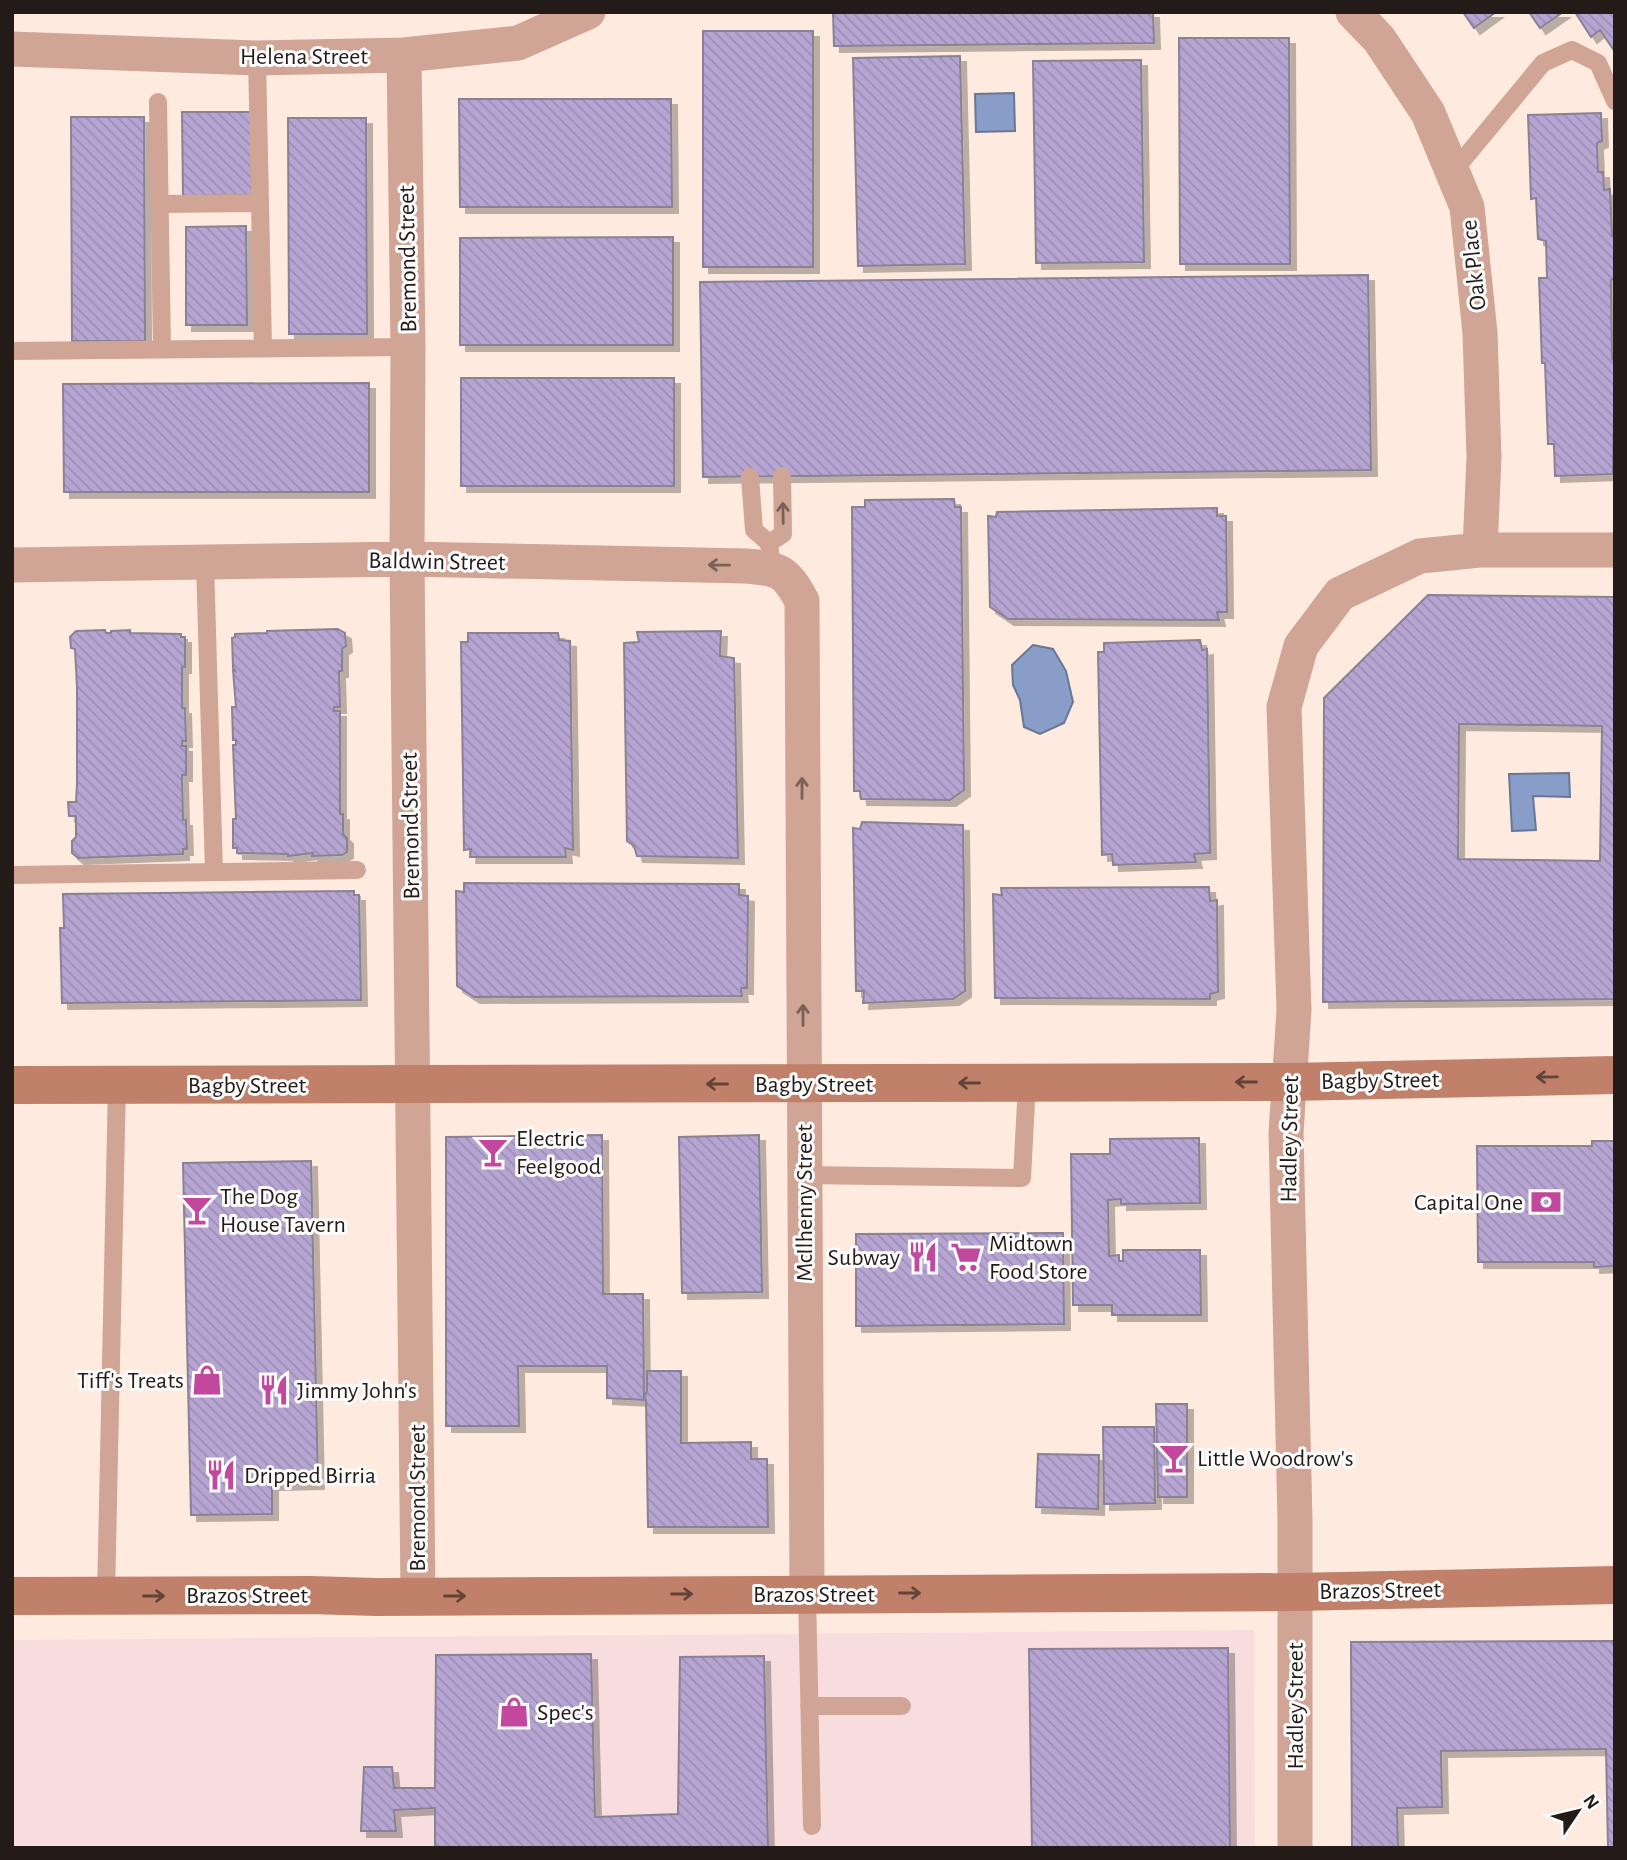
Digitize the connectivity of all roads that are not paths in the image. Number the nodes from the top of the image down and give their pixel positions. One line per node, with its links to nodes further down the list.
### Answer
1 (588, 12): 4 (street, Helena Street)
2 (1353, 12): 8 (street, Oak Place)
3 (12, 49): 5 (street, Helena Street)
4 (404, 55): 5 (street, Helena Street); 11 (street, Bremond Street)
5 (257, 58): 9 (lane)
6 (1615, 101): 8 (lane)
7 (158, 102): 10 (lane)
8 (1452, 173): 17 (street, Oak Place)
9 (260, 203): 10 (lane); 12 (lane)
10 (160, 204): 13 (lane)
11 (408, 347): 12 (lane); 20 (street, Bremond Street)
12 (263, 348): 13 (lane)
13 (163, 349): 14 (lane)
14 (12, 351)
15 (782, 476): 19 (lane, one-way to 15)
16 (750, 477): 19 (lane)
17 (1480, 550): 18 (street); 27 (street, Hadley Street)
18 (1615, 550)
19 (770, 556): 20 (street, Baldwin Street, one-way to 20); 28 (street, McIlhenny Street, one-way to 19)
20 (407, 559): 21 (street, Baldwin Street); 31 (street, Bremond Street)
21 (205, 562): 22 (street, Baldwin Street); 24 (lane)
22 (12, 565)
23 (357, 870): 24 (lane)
24 (214, 872): 25 (lane)
25 (12, 875)
26 (1615, 1075): 27 (main road, Bagby Street, one-way to 27)
27 (1289, 1082): 29 (main road, Bagby Street, one-way to 29); 35 (street, Hadley Street)
28 (804, 1083): 29 (main road, Bagby Street, one-way to 28); 31 (main road, Bagby Street, one-way to 31); 33 (street, McIlhenny Street)
29 (1027, 1083): 33 (lane)
30 (117, 1084): 31 (main road, Bagby Street); 32 (main road, Bagby Street); 38 (lane)
31 (414, 1084): 39 (street, Bremond Street)
32 (12, 1085)
33 (804, 1175): 36 (street, McIlhenny Street)
34 (1615, 1585): 35 (main road, Brazos Street)
35 (1295, 1592): 36 (main road, Brazos Street, one-way to 35); 43 (street, Hadley Street)
36 (807, 1594): 39 (main road, Brazos Street, one-way to 36); 40 (lane)
37 (12, 1596): 38 (main road, Brazos Street)
38 (106, 1596): 39 (main road, Brazos Street, one-way to 39)
39 (418, 1596)
40 (809, 1706): 41 (lane); 42 (lane)
41 (902, 1706)
42 (812, 1826)
43 (1295, 1848)

